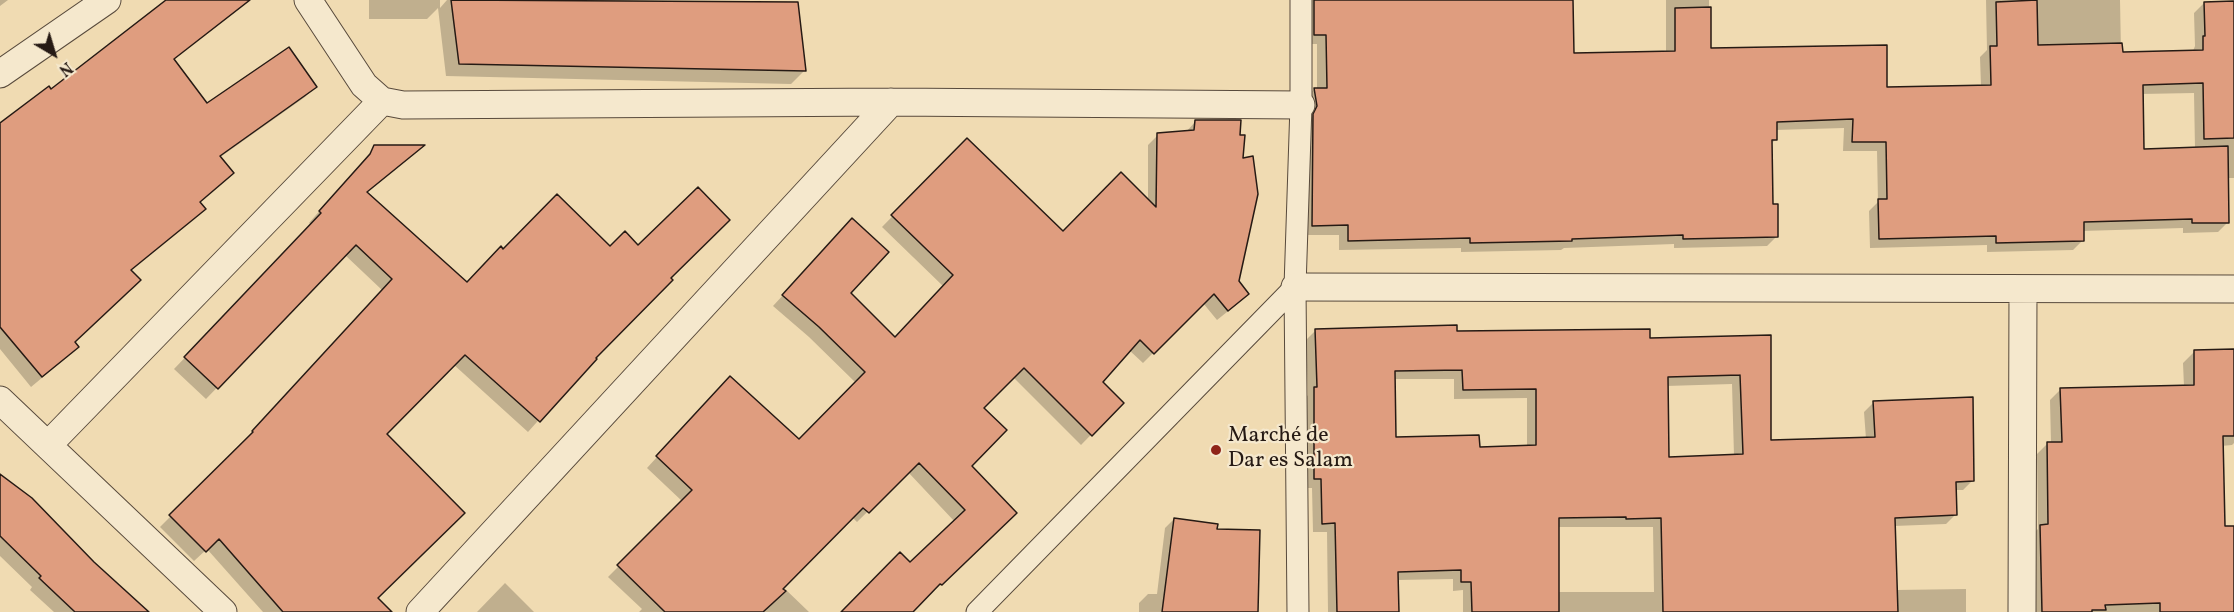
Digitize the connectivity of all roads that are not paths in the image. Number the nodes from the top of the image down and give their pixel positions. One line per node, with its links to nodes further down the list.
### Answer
1 (107, 0): 4 (street)
2 (308, 0): 5 (street)
3 (1301, 0): 7 (street)
4 (0, 74)
5 (382, 101): 6 (street); 12 (street)
6 (891, 102): 7 (street); 13 (street)
7 (1301, 105): 8 (street)
8 (1294, 287): 10 (street); 15 (street); 16 (street)
9 (2234, 289): 10 (street)
10 (2023, 290): 17 (street)
11 (0, 400): 12 (street)
12 (48, 445): 14 (street)
13 (424, 611)
14 (223, 612)
15 (976, 612)
16 (1298, 612)
17 (2022, 612)

